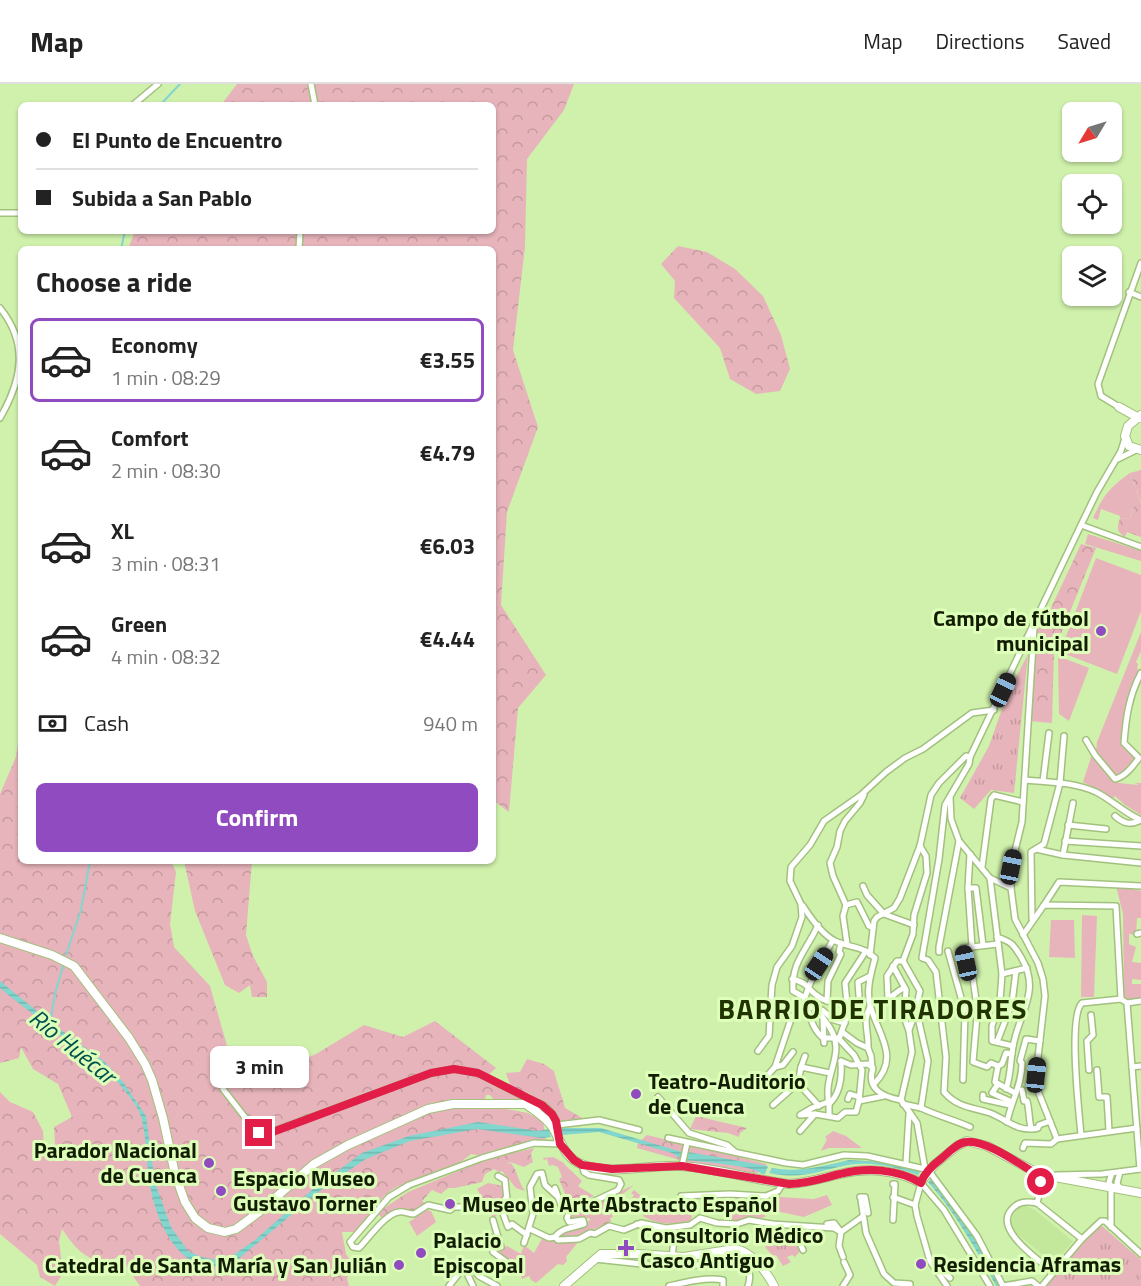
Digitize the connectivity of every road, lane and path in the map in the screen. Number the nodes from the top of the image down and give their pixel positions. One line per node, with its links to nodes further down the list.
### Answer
1 (158, 84): 3 (street)
2 (311, 84): 4 (street)
3 (137, 102)
4 (314, 102)
5 (0, 213): 6 (street)
6 (18, 213)
7 (1141, 263): 8 (street)
8 (1129, 292): 9 (street); 13 (street)
9 (1141, 297)
10 (0, 308): 11 (street)
11 (18, 353)
12 (18, 374): 14 (street)
13 (1119, 407): 15 (street); 15 (street)
14 (0, 418)
15 (1137, 420): 16 (street)
16 (1125, 438): 17 (street); 18 (street)
17 (1140, 450): 18 (street)
18 (1116, 459): 19 (street)
19 (1081, 525): 20 (street); 21 (street)
20 (1141, 547)
21 (1035, 622): 23 (street); 28 (street)
22 (1141, 673): 26 (street)
23 (994, 710): 27 (street); 31 (street)
24 (1049, 733): 29 (street)
25 (1064, 736): 30 (street)
26 (1086, 740)
27 (970, 756): 32 (street); 41 (street)
28 (1025, 780): 29 (street); 33 (street)
29 (1043, 781): 30 (street)
30 (1060, 783): 36 (street); 43 (street)
31 (865, 792): 53 (street); 54 (street)
32 (950, 794): 39 (street); 147 (street)
33 (1023, 802): 47 (street); 52 (street)
34 (1073, 803): 37 (street)
35 (1114, 816): 36 (street)
36 (1141, 820)
37 (1068, 825): 38 (street); 40 (street)
38 (1106, 829)
39 (959, 841): 44 (street); 70 (street)
40 (1065, 841): 42 (street); 45 (street)
41 (920, 846): 56 (street); 59 (street)
42 (1141, 846)
43 (1036, 849): 45 (street); 57 (street)
44 (970, 854): 47 (street); 51 (street)
45 (1063, 855): 46 (street)
46 (1141, 863)
47 (982, 867): 48 (street)
48 (990, 878): 52 (street); 62 (street)
49 (863, 886): 56 (street)
50 (1141, 886): 55 (street)
51 (968, 888): 67 (street); 68 (street)
52 (1011, 888): 61 (street)
53 (801, 904): 58 (street); 104 (street)
54 (846, 905): 60 (street); 65 (street)
55 (1044, 905): 57 (street); 83 (street)
56 (884, 914): 59 (street); 60 (street)
57 (1032, 920): 61 (street)
58 (818, 925): 64 (street); 78 (street)
59 (914, 925): 72 (street)
60 (873, 928): 71 (street)
61 (1023, 935): 100 (street)
62 (997, 937): 66 (street); 74 (street)
63 (0, 938): 137 (street)
64 (833, 940): 65 (street); 79 (street)
65 (844, 944): 71 (street); 84 (street)
66 (998, 944): 67 (street); 76 (street)
67 (983, 945): 68 (street)
68 (972, 947): 110 (street)
69 (948, 951): 119 (street)
70 (939, 952)
71 (870, 954): 77 (street); 87 (street)
72 (903, 961): 73 (street); 90 (street)
73 (893, 966): 80 (street); 80 (street)
74 (1027, 968): 75 (street); 103 (street)
75 (1016, 971): 76 (street); 101 (street)
76 (1002, 974): 101 (street)
77 (870, 976): 81 (street); 88 (street)
78 (792, 979): 79 (street); 82 (street)
79 (809, 985): 82 (street); 84 (street)
80 (905, 988): 95 (street)
81 (859, 996)
82 (805, 998): 89 (street)
83 (1121, 999): 86 (street); 156 (street)
84 (827, 1001): 87 (street)
85 (1141, 1001): 86 (street)
86 (1127, 1003): 113 (street)
87 (847, 1005): 94 (street)
88 (870, 1007): 102 (street); 121 (street)
89 (805, 1009): 91 (street); 99 (street); 109 (street)
90 (916, 1009): 95 (street); 140 (street)
91 (818, 1010): 93 (street); 94 (street)
92 (1091, 1015): 115 (street)
93 (823, 1019): 97 (street); 99 (street)
94 (845, 1023): 96 (street)
95 (909, 1031): 133 (street)
96 (842, 1032): 97 (street); 102 (street)
97 (838, 1038): 99 (street); 107 (street); 108 (street)
98 (1026, 1039): 100 (street); 103 (street); 127 (street)
99 (824, 1040)
100 (1040, 1041): 146 (street)
101 (997, 1042): 103 (street)
102 (868, 1047): 112 (street)
103 (1012, 1050): 110 (street); 125 (street)
104 (758, 1052)
105 (793, 1052): 109 (street)
106 (805, 1056): 114 (street)
107 (839, 1059): 108 (street); 117 (street); 134 (street)
108 (859, 1064): 112 (street); 118 (street)
109 (775, 1066): 123 (street)
110 (998, 1066): 122 (street)
111 (1141, 1066): 113 (street)
112 (872, 1067): 121 (street)
113 (1132, 1067): 141 (street)
114 (801, 1068): 117 (street); 120 (street)
115 (1089, 1070)
116 (1096, 1070): 155 (street)
117 (830, 1073): 134 (street)
118 (861, 1078): 121 (street); 132 (street)
119 (963, 1080)
120 (798, 1083): 138 (street); 139 (street)
121 (874, 1083): 129 (street)
122 (998, 1084): 125 (street); 136 (street)
123 (757, 1087)
124 (223, 1089): 135 (street)
125 (1006, 1089): 127 (street)
126 (1022, 1090): 151 (street)
127 (1015, 1093): 136 (street)
128 (983, 1095): 136 (street)
129 (884, 1096): 132 (street); 133 (street)
130 (658, 1097): 162 (street)
131 (848, 1099): 132 (street)
132 (859, 1099): 144 (street)
133 (902, 1102): 140 (street); 143 (street)
134 (828, 1103): 139 (street); 144 (street)
135 (539, 1104): 137 (street); 149 (street)
136 (1011, 1104): 147 (street)
137 (527, 1105): 149 (street)
138 (773, 1105)
139 (819, 1106): 142 (street)
140 (921, 1108): 150 (street)
141 (1138, 1110): 152 (street)
142 (815, 1114): 144 (street); 154 (street)
143 (909, 1114): 164 (street); 167 (street)
144 (827, 1115)
145 (1035, 1118): 148 (street)
146 (1050, 1121): 148 (street); 158 (street)
147 (1007, 1122): 151 (street)
148 (1039, 1125): 151 (street)
149 (555, 1126): 153 (street); 159 (street)
150 (970, 1127)
151 (1031, 1128)
152 (1137, 1128): 155 (street); 166 (street)
153 (639, 1130)
154 (800, 1131)
155 (1109, 1131): 156 (street)
156 (1081, 1135): 158 (street)
157 (668, 1138): 160 (street)
158 (1057, 1138): 161 (street)
159 (559, 1142): 165 (street); 182 (street)
160 (686, 1146): 162 (street); 163 (street)
161 (1023, 1148)
162 (737, 1154): 164 (street)
163 (682, 1163): 165 (street); 173 (street)
164 (908, 1163): 167 (street)
165 (582, 1165): 185 (street)
166 (1140, 1169): 168 (street)
167 (927, 1170): 170 (street); 172 (street); 223 (street)
168 (1120, 1172): 169 (street); 177 (street)
169 (1112, 1173): 170 (street); 175 (street)
170 (1042, 1175): 175 (street); 183 (street)
171 (498, 1176): 196 (street)
172 (922, 1181): 173 (street); 184 (street); 222 (street)
173 (783, 1183): 179 (street)
174 (893, 1184): 181 (street)
175 (1111, 1187): 177 (street); 193 (street)
176 (555, 1188): 180 (street)
177 (1120, 1189): 178 (street)
178 (1141, 1193)
179 (681, 1196)
180 (558, 1197): 185 (street); 194 (street)
181 (893, 1197): 184 (street); 189 (street)
182 (476, 1199)
183 (1037, 1203): 199 (street); 209 (street)
184 (915, 1205): 206 (street)
185 (574, 1209): 198 (street)
186 (868, 1213): 187 (street)
187 (862, 1217): 195 (street); 212 (street)
188 (492, 1220): 201 (street)
189 (893, 1220)
190 (636, 1224): 191 (street); 198 (street); 204 (street)
191 (772, 1224): 195 (street); 202 (street)
192 (814, 1224): 195 (street)
193 (1111, 1227): 199 (street); 203 (street)
194 (530, 1229): 196 (street); 198 (street)
195 (841, 1232): 220 (street)
196 (527, 1235): 200 (street)
197 (490, 1237): 208 (street)
198 (555, 1237)
199 (1082, 1239): 209 (street)
200 (524, 1243)
201 (501, 1247)
202 (803, 1250)
203 (1141, 1254)
204 (672, 1257): 205 (street); 219 (street)
205 (593, 1259): 216 (street); 218 (street)
206 (930, 1260): 210 (street); 221 (street)
207 (471, 1268): 215 (street)
208 (516, 1269)
209 (1053, 1272): 224 (street)
210 (950, 1278)
211 (723, 1283): 217 (street)
212 (910, 1285)
213 (449, 1286): 214 (street)
214 (473, 1286)
215 (497, 1286)
216 (564, 1286)
217 (669, 1286)
218 (748, 1286)
219 (774, 1286)
220 (843, 1286)
221 (947, 1286)
222 (990, 1286)
223 (1003, 1286): 224 (street)
224 (1040, 1286)

